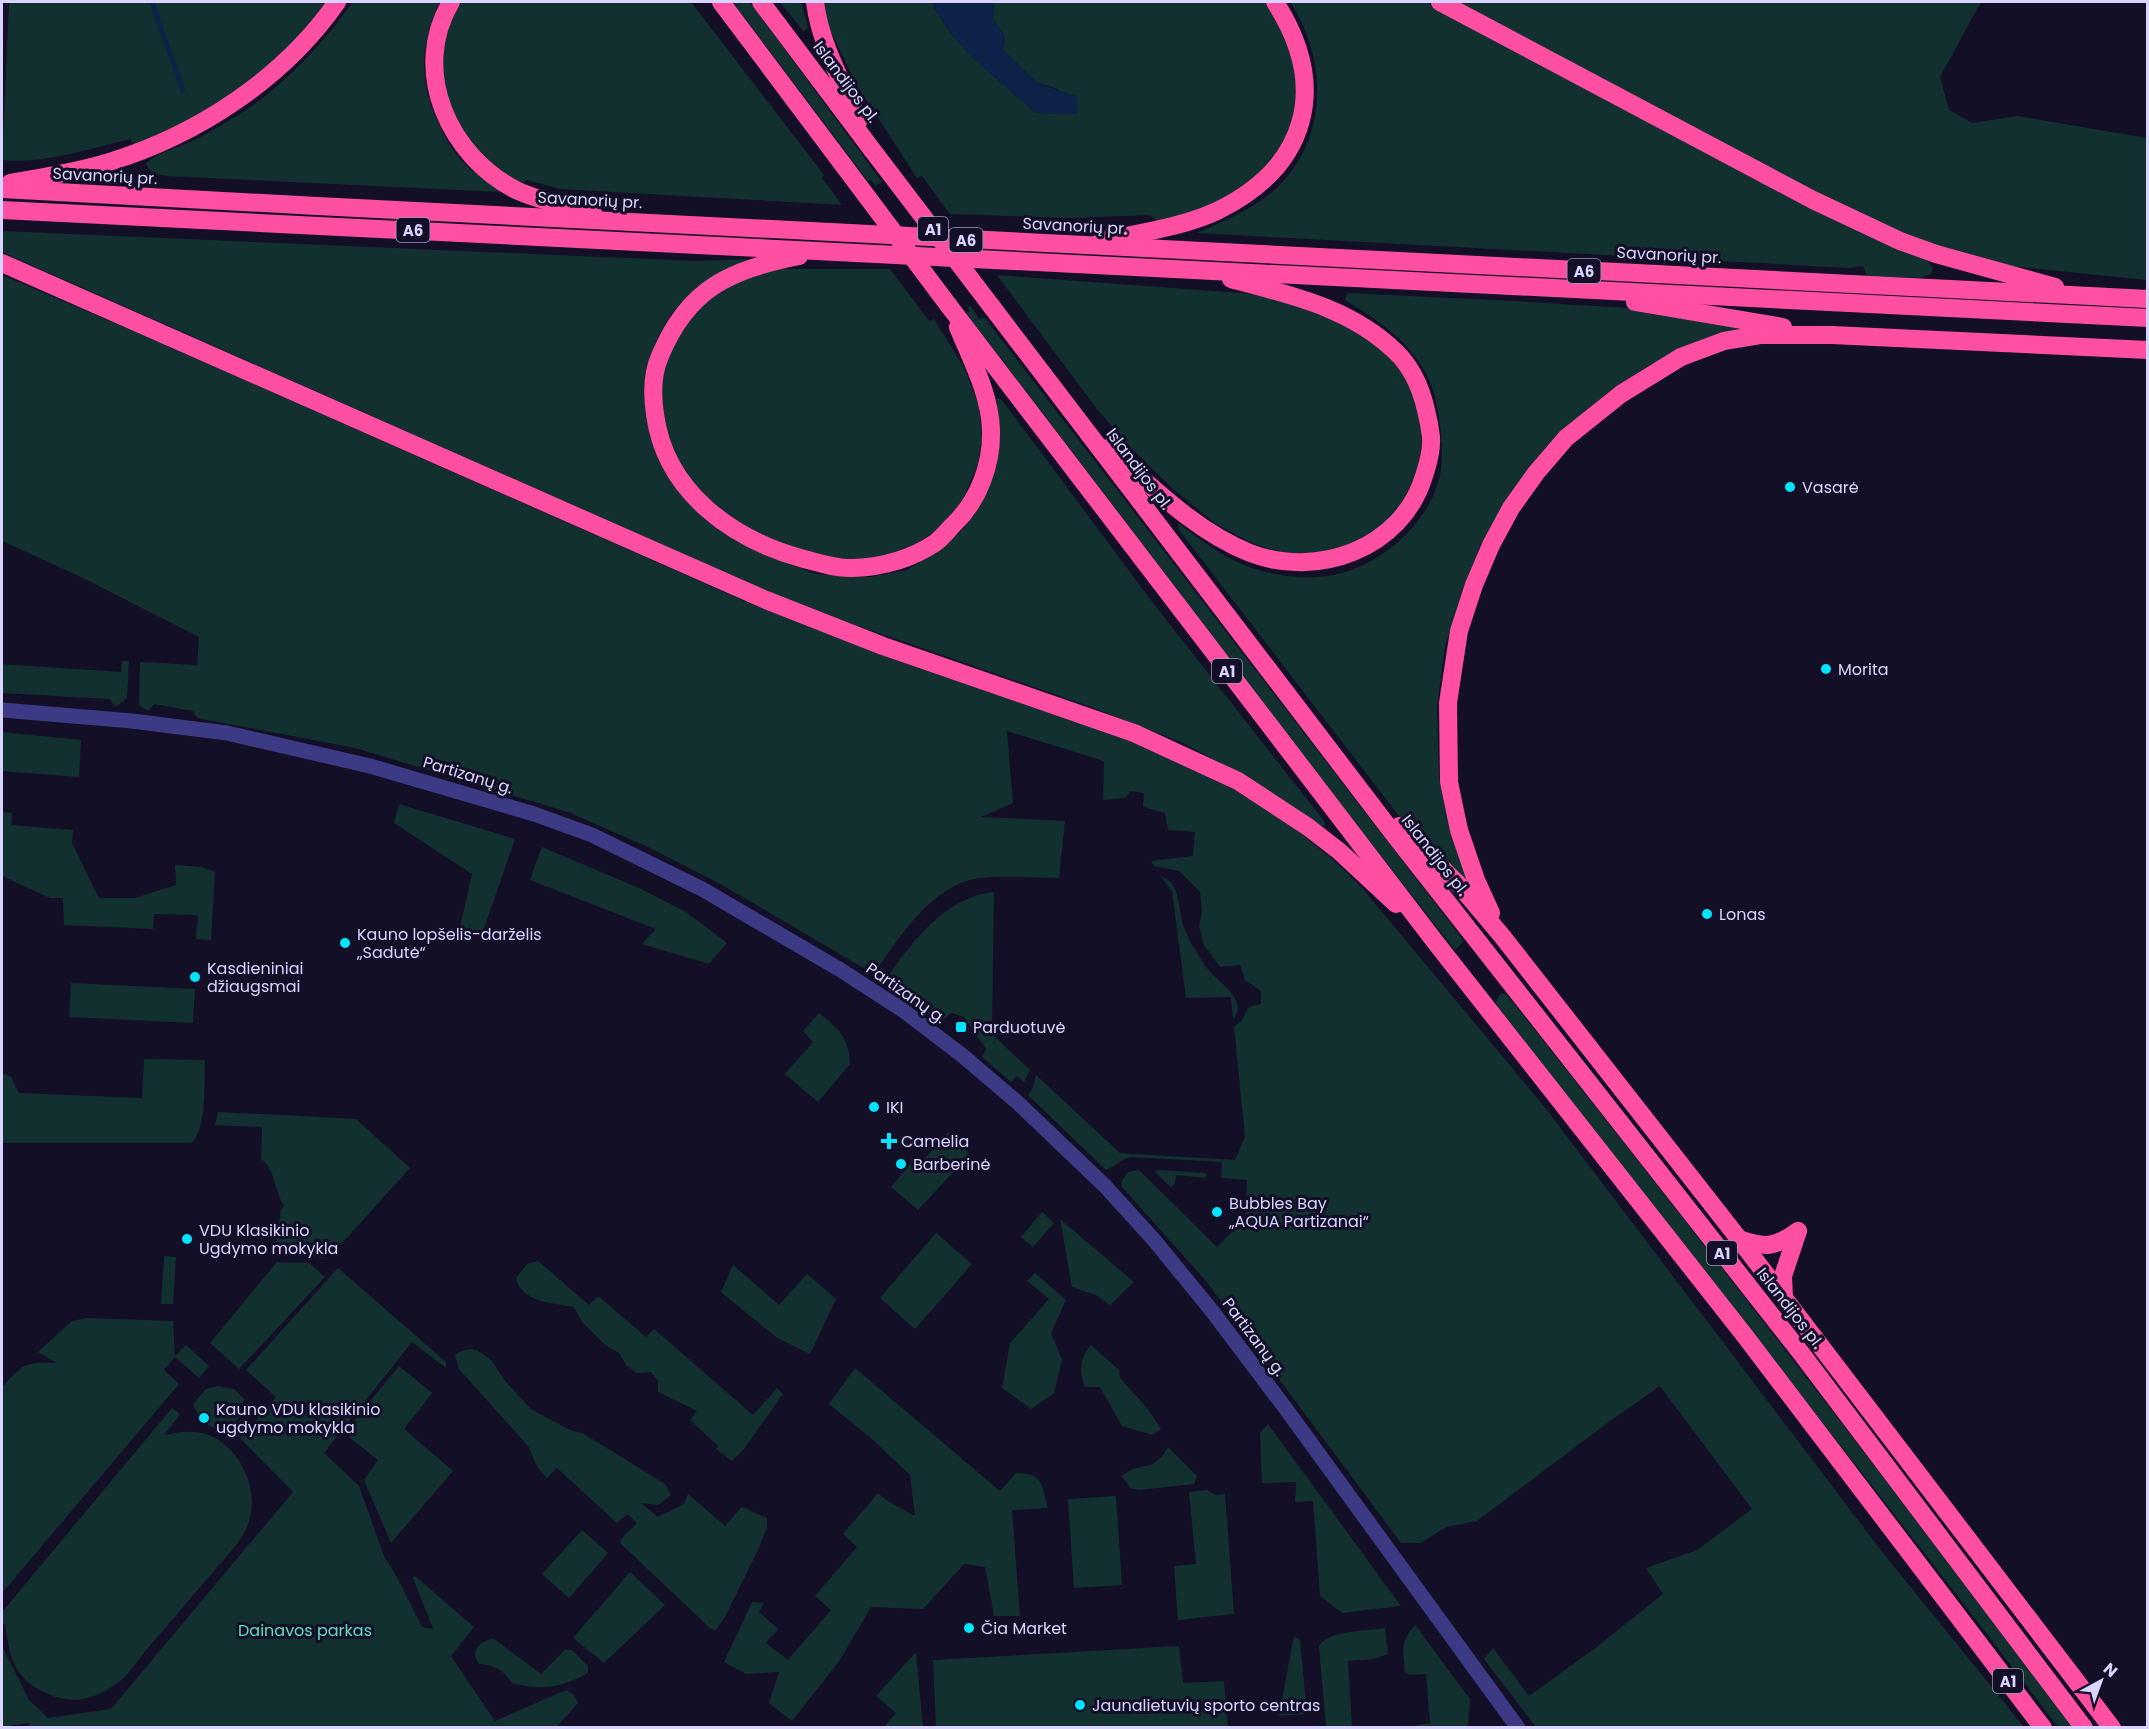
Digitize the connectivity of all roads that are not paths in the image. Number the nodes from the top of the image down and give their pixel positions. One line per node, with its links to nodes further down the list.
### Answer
1 (337, 2): 11 (highway)
2 (451, 2): 13 (highway)
3 (709, 2): 9 (highway)
4 (721, 2): 9 (highway, A1)
5 (761, 2): 10 (highway, Islandijos pl. / A1)
6 (815, 2): 10 (highway)
7 (1275, 2): 14 (highway)
8 (1440, 2): 19 (highway)
9 (749, 39): 21 (highway, A1, bridge)
10 (873, 151): 25 (highway, Islandijos pl. / A1, bridge)
11 (2, 187): 13 (highway, Savanorių pr. / A6)
12 (2, 210): 15 (highway, A6)
13 (621, 221): 14 (highway, Savanorių pr. / A6)
14 (1076, 246): 19 (highway, Savanorių pr. / A6)
15 (825, 251): 17 (highway, A6); 21 (highway)
16 (2, 263): 29 (highway)
17 (1194, 270): 18 (highway, A6); 25 (highway)
18 (1552, 288): 22 (highway, A6); 23 (highway)
19 (2091, 296): 20 (highway, Savanorių pr. / A6)
20 (2148, 299)
21 (949, 306): 29 (highway, A1)
22 (2148, 318)
23 (1832, 335): 24 (highway); 28 (highway)
24 (2148, 351)
25 (1077, 419): 27 (highway, Islandijos pl. / A1)
26 (2, 710): 32 (street, Partizanų g.)
27 (1355, 783): 28 (highway); 34 (highway, Islandijos pl. / A1)
28 (1502, 936): 30 (highway)
29 (1436, 943): 33 (highway, A1)
30 (1739, 1239): 31 (highway); 31 (highway)
31 (1784, 1298): 35 (highway)
32 (1518, 1728)
33 (2043, 1728)
34 (2084, 1728)
35 (2112, 1728)

